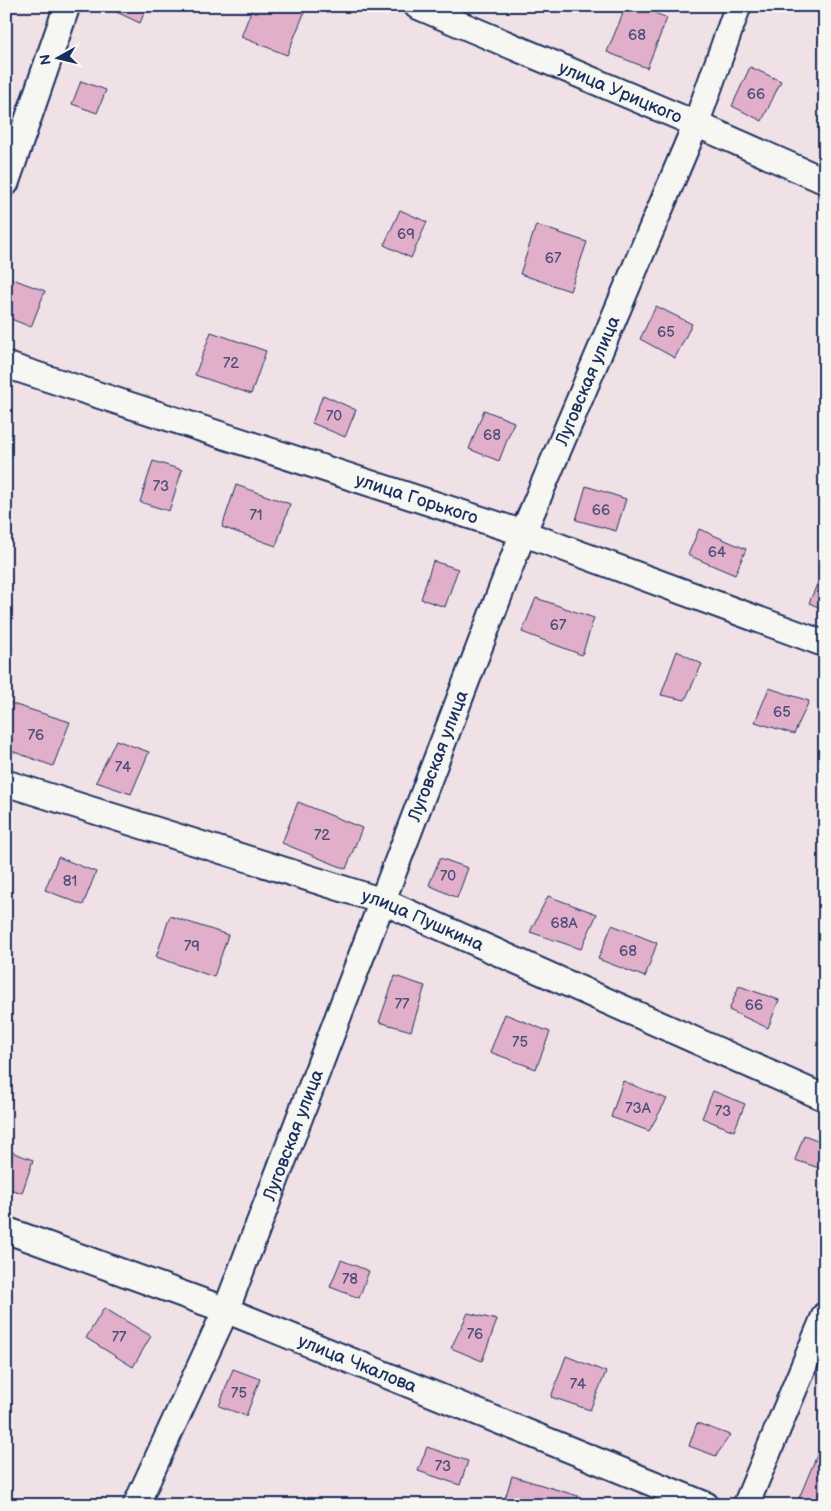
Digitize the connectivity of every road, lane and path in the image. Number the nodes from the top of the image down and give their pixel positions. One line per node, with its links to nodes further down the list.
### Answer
1 (67, 6): 6 (street)
2 (417, 6): 4 (street, улица Урицкого)
3 (738, 6): 4 (street, Луговская улица)
4 (696, 124): 5 (street, улица Урицкого); 8 (street, Луговская улица)
5 (825, 181)
6 (6, 183)
7 (6, 365): 8 (street, улица Горького)
8 (523, 533): 9 (street, улица Горького); 11 (street, Луговская улица)
9 (825, 644)
10 (6, 783): 11 (street, улица Пушкина)
11 (382, 901): 12 (street, улица Пушкина); 14 (street, Луговская улица)
12 (825, 1098)
13 (6, 1230): 14 (street, улица Чкалова)
14 (226, 1310): 16 (street, Луговская улица); 17 (street, улица Чкалова)
15 (825, 1315): 18 (street)
16 (136, 1505)
17 (706, 1505)
18 (746, 1505)

